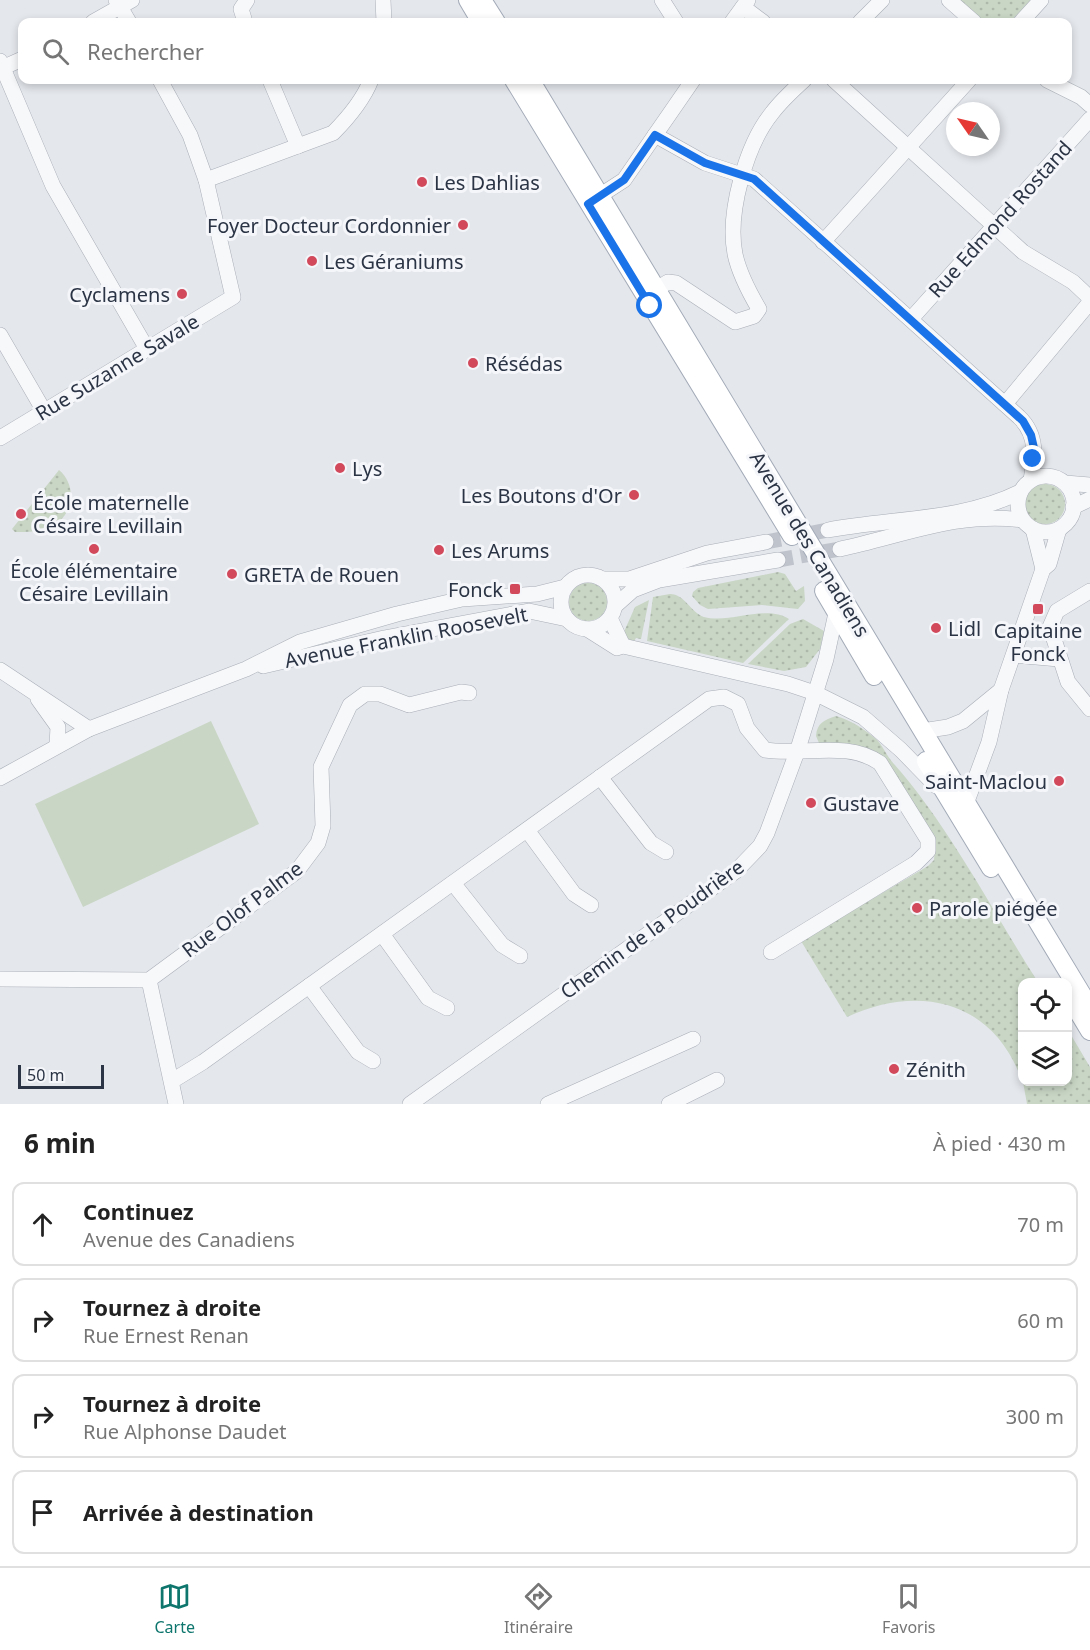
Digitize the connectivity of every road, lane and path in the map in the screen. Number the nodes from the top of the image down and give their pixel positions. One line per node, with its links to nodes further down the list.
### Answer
1 (247, 0): 13 (street)
2 (383, 0): 14 (street)
3 (468, 0): 15 (main road)
4 (482, 0): 16 (main road)
5 (662, 0): 17 (street)
6 (882, 0): 20 (street)
7 (949, 0): 21 (street)
8 (1041, 0): 22 (street)
9 (123, 2): 11 (street); 12 (street)
10 (745, 4): 18 (street); 19 (street)
11 (99, 18)
12 (128, 18)
13 (244, 18)
14 (384, 18)
15 (479, 18)
16 (493, 18)
17 (673, 18)
18 (735, 18)
19 (759, 18)
20 (864, 18)
21 (969, 18)
22 (1025, 18)
23 (18, 60): 24 (street)
24 (1, 66): 49 (street)
25 (162, 84): 41 (street)
26 (272, 84): 38 (street)
27 (369, 84): 38 (street)
28 (517, 84): 42 (main road, Avenue des Canadiens)
29 (532, 84): 42 (main road, Avenue des Canadiens)
30 (690, 84): 37 (street)
31 (800, 84): 40 (street)
32 (839, 84): 39 (street)
33 (965, 84): 39 (street)
34 (1055, 84): 35 (street)
35 (1090, 105)
36 (1090, 119): 43 (street, Rue Edmond Rostand)
37 (655, 135): 40 (street); 42 (street)
38 (298, 146): 41 (street)
39 (909, 146): 43 (street); 44 (street)
40 (743, 174): 44 (street); 45 (street)
41 (206, 180): 49 (street, Rue Suzanne Savale)
42 (595, 200): 45 (main road, Avenue des Canadiens); 70 (main road, Avenue des Canadiens)
43 (995, 225): 46 (street); 47 (street, Rue Edmond Rostand)
44 (823, 242): 47 (street)
45 (658, 288): 84 (main road, Avenue des Canadiens)
46 (1090, 300): 50 (street)
47 (911, 319): 50 (street)
48 (0, 335): 51 (street)
49 (147, 349): 51 (street, Rue Suzanne Savale)
50 (1005, 404): 53 (street)
51 (44, 411): 52 (street, Rue Suzanne Savale)
52 (0, 438)
53 (1036, 457): 54 (street); 56 (street)
54 (1058, 480): 55 (street); 56 (street); 58 (street)
55 (1090, 485)
56 (1026, 486): 59 (street); 61 (street)
57 (1090, 499): 58 (street)
58 (1073, 507): 60 (street)
59 (1027, 524): 60 (street); 63 (street); 65 (street)
60 (1059, 529): 65 (street)
61 (828, 530)
62 (766, 542): 66 (street)
63 (840, 549)
64 (778, 560): 69 (street)
65 (1043, 569): 74 (street)
66 (603, 579): 67 (street); 69 (street)
67 (565, 587): 71 (street); 76 (street, Avenue Franklin Roosevelt)
68 (1090, 591): 75 (street)
69 (613, 612): 72 (street); 73 (street)
70 (836, 613): 80 (street, Chemin de la Poudrière); 89 (main road, Avenue des Canadiens)
71 (567, 619): 72 (street); 76 (street, Avenue Franklin Roosevelt)
72 (587, 629): 73 (street)
73 (623, 646): 80 (street)
74 (1014, 655): 75 (street); 78 (street)
75 (1059, 659): 82 (street)
76 (246, 669): 83 (street, Avenue Franklin Roosevelt)
77 (0, 670): 81 (street)
78 (1000, 690): 84 (street); 89 (street)
79 (470, 693): 99 (street, Rue Olof Palme)
80 (815, 693): 86 (street, Chemin de la Poudrière); 89 (street)
81 (37, 697): 83 (street); 85 (street)
82 (1090, 710)
83 (89, 729): 85 (street, Avenue Franklin Roosevelt)
84 (922, 731): 89 (main road, Avenue des Canadiens)
85 (57, 745): 88 (street, Avenue Franklin Roosevelt)
86 (797, 752): 87 (street); 95 (street); 110 (street, Chemin de la Poudrière)
87 (600, 777): 90 (street); 91 (street)
88 (0, 778)
89 (957, 802): 97 (main road, Avenue des Canadiens); 103 (main road, Avenue des Canadiens)
90 (527, 830): 92 (street); 93 (street)
91 (666, 852)
92 (453, 883): 94 (street); 96 (street)
93 (591, 905)
94 (382, 934): 100 (street); 102 (street)
95 (771, 952)
96 (520, 956)
97 (1058, 978)
98 (0, 979): 99 (street)
99 (149, 981): 108 (street)
100 (309, 986): 106 (street); 108 (street)
101 (1072, 1001): 104 (main road)
102 (447, 1008)
103 (1090, 1008)
104 (1090, 1031)
105 (693, 1039): 111 (street)
106 (373, 1061)
107 (717, 1080): 112 (street)
108 (172, 1081): 109 (street)
109 (176, 1104)
110 (410, 1104)
111 (548, 1104)
112 (669, 1104)

